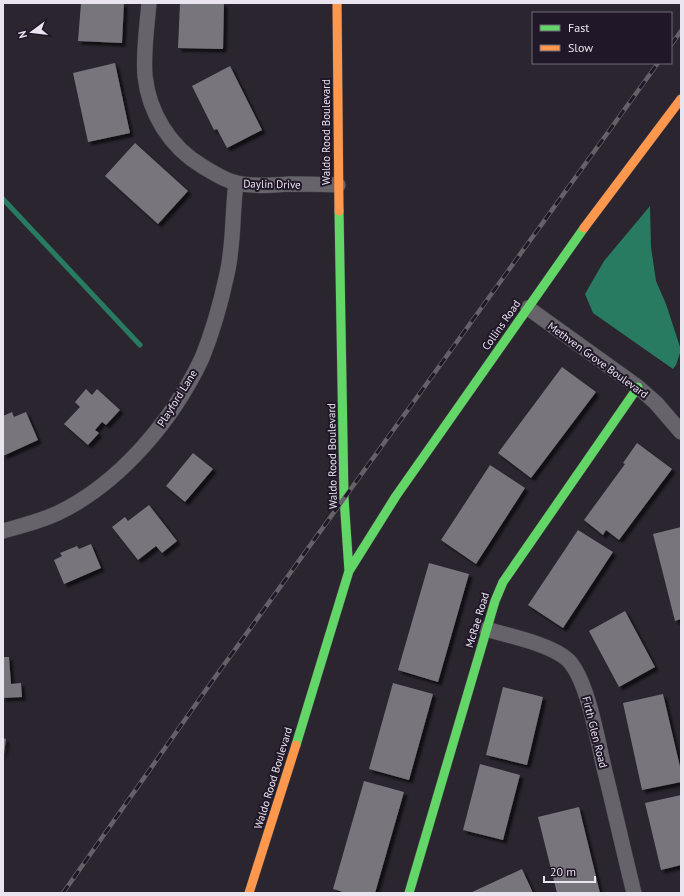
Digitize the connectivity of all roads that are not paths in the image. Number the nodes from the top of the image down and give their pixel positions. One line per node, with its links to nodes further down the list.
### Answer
1 (149, 3): 4 (street, Daylin Drive)
2 (337, 3): 5 (street, Waldo Rood Boulevard)
3 (681, 99): 6 (street, Collins Road)
4 (236, 183): 5 (street, Daylin Drive); 9 (street, Playford Lane)
5 (338, 184): 10 (street, Waldo Rood Boulevard)
6 (528, 308): 7 (street, Methven Grove Boulevard); 10 (street, Collins Road)
7 (638, 387): 8 (street, Methven Grove Boulevard); 11 (street, McRae Road)
8 (681, 432)
9 (3, 531)
10 (349, 570): 12 (street, Waldo Rood Boulevard)
11 (486, 629): 13 (street, McRae Road); 14 (street, Firth Glen Road)
12 (249, 893)
13 (409, 893)
14 (634, 893)

